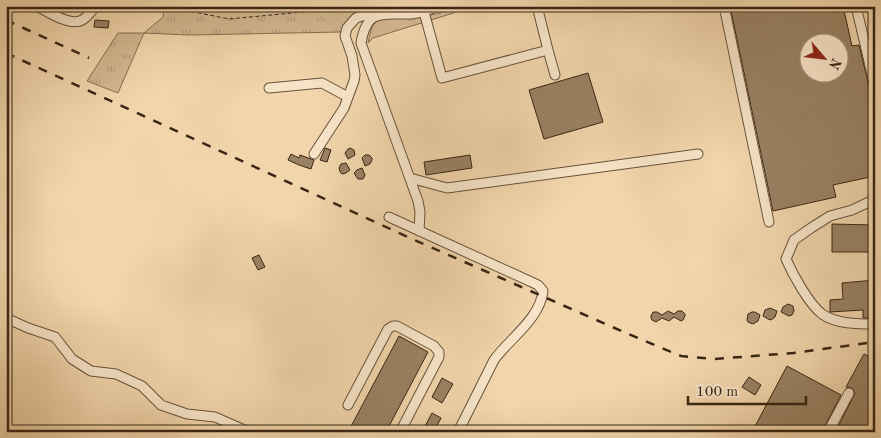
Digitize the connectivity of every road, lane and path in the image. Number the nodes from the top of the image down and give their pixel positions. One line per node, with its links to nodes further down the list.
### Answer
1 (37, 6): 2 (street)
2 (97, 6)
3 (180, 6): 4 (path)
4 (314, 6)
5 (438, 6): 9 (street)
6 (536, 6): 12 (street)
7 (724, 6): 23 (street)
8 (856, 6): 13 (street)
9 (424, 12): 10 (street); 12 (street)
10 (376, 15): 17 (street); 20 (street)
11 (875, 48): 13 (street)
12 (548, 50): 14 (street)
13 (867, 54): 16 (street)
14 (555, 75)
15 (268, 88): 17 (street)
16 (875, 88)
17 (348, 97): 18 (street)
18 (314, 154)
19 (698, 154): 20 (street)
20 (410, 178): 24 (street)
21 (875, 198): 26 (street)
22 (389, 218): 24 (street)
23 (769, 222)
24 (419, 231): 31 (street)
25 (6, 318): 29 (street)
26 (875, 324)
27 (849, 393): 32 (street)
28 (348, 405): 30 (street)
29 (248, 432)
30 (400, 432)
31 (458, 432)
32 (828, 432)

